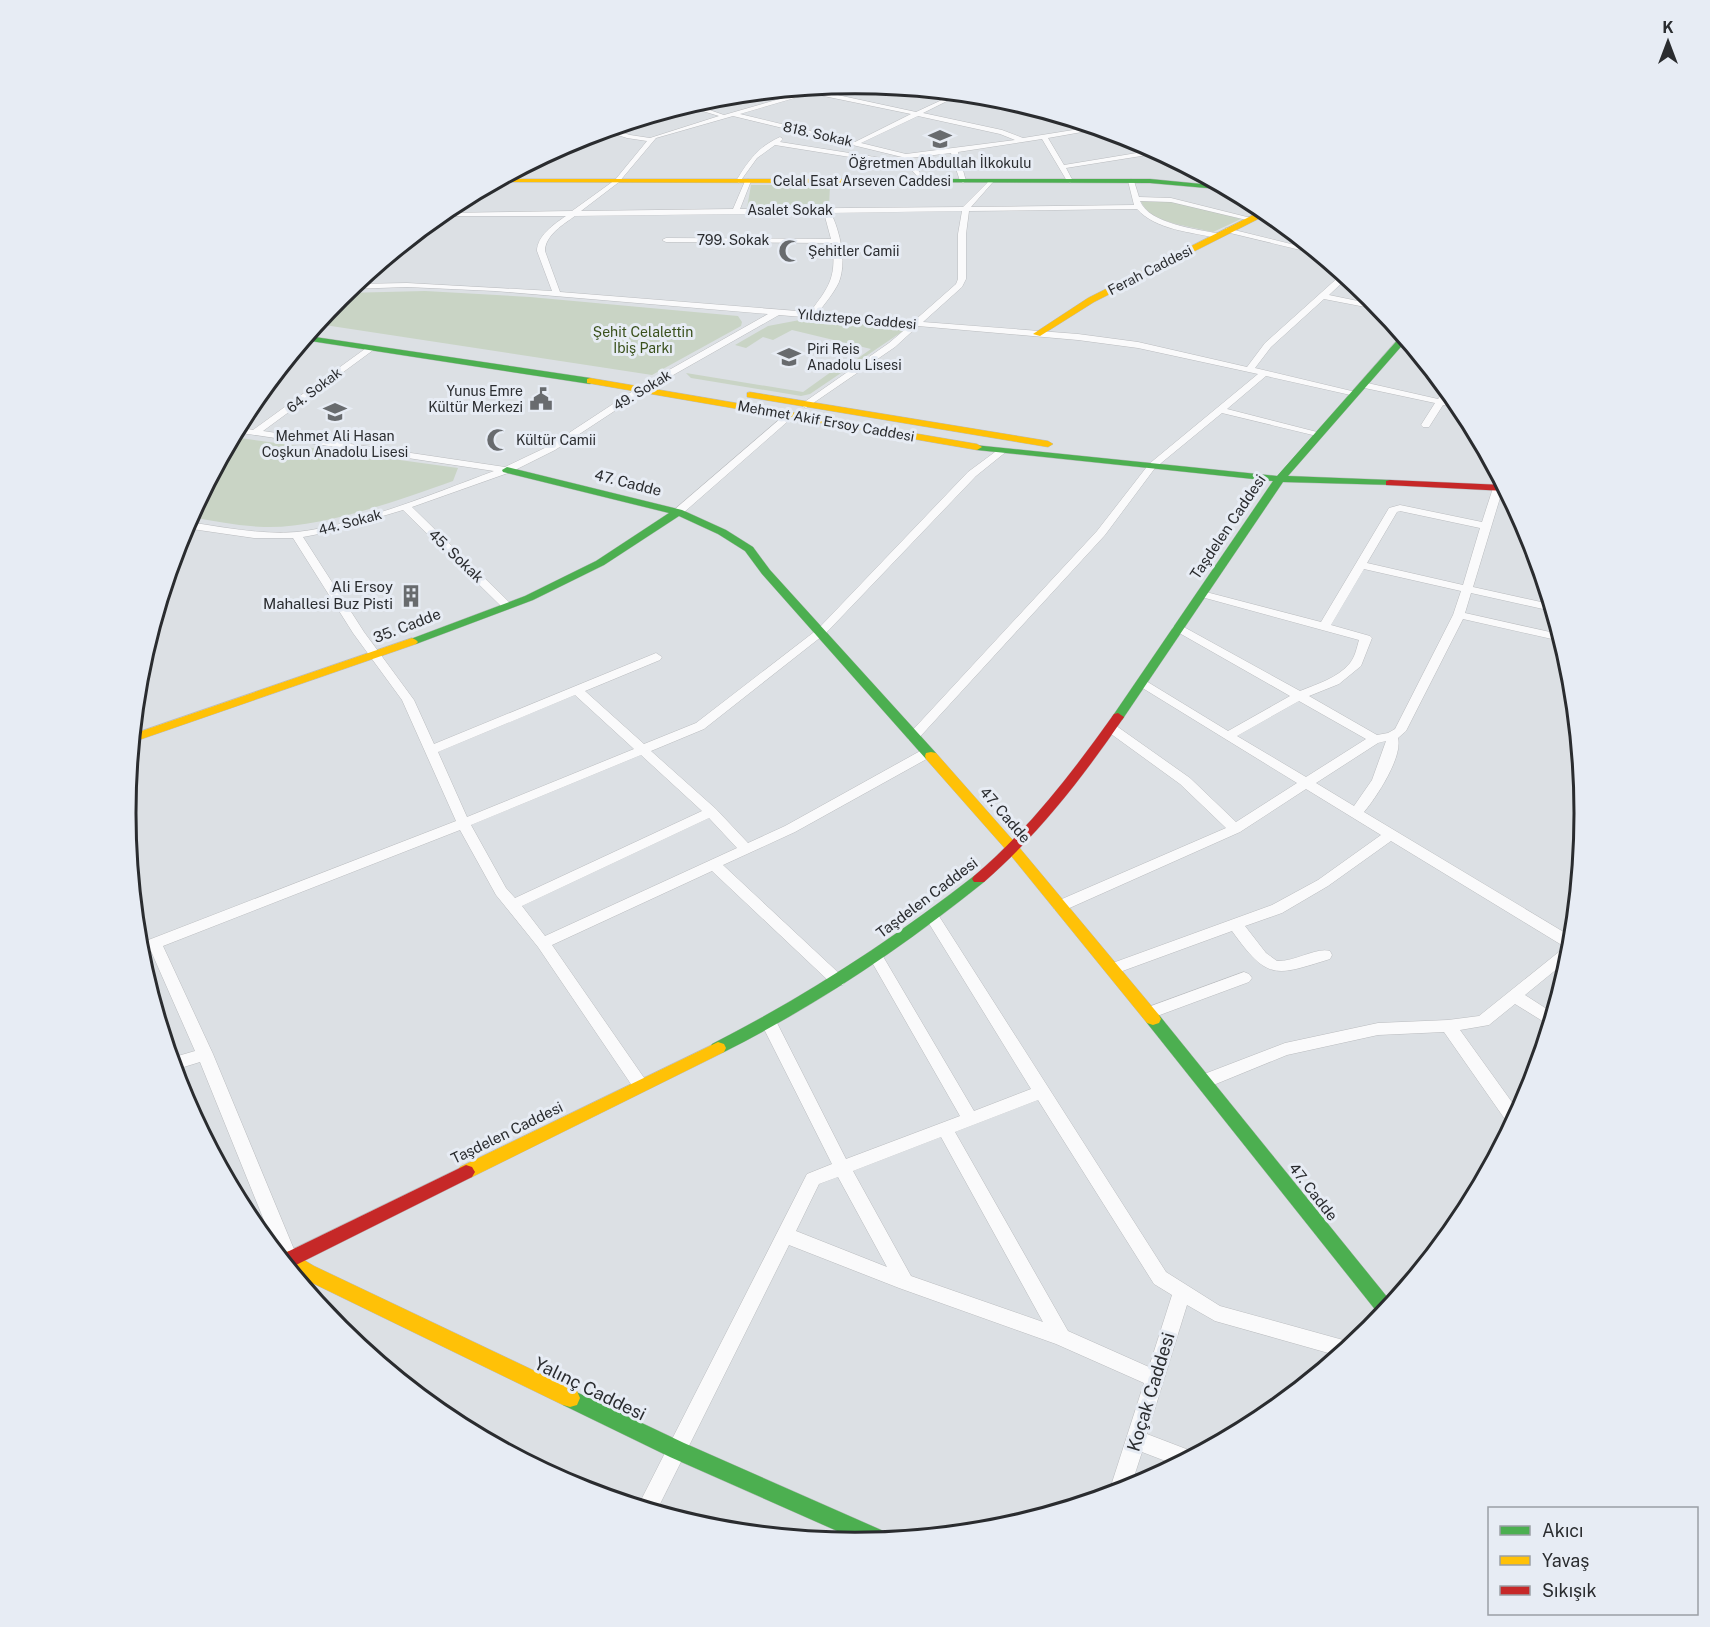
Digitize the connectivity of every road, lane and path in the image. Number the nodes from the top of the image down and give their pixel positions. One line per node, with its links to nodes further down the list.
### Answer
1 (827, 95): 5 (street)
2 (790, 98): 6 (street)
3 (945, 101): 5 (street)
4 (707, 110): 6 (street, 818. Sokak)
5 (916, 114): 12 (street); 14 (street)
6 (726, 115): 7 (street, 818. Sokak); 11 (street)
7 (800, 129): 13 (street); 14 (street, 818. Sokak)
8 (1079, 131): 10 (street)
9 (621, 134): 11 (street)
10 (1044, 136): 12 (street); 18 (street)
11 (651, 140): 20 (street)
12 (1022, 140): 15 (street)
13 (772, 143): 17 (street); 21 (street)
14 (857, 143): 17 (street, 818. Sokak)
15 (954, 151): 17 (street); 23 (street)
16 (1142, 154): 18 (street)
17 (906, 157): 22 (street)
18 (1062, 167): 25 (street)
19 (519, 178): 20 (main road, Celal Esat Arseven Caddesi)
20 (616, 181): 21 (main road, Celal Esat Arseven Caddesi); 32 (street)
21 (744, 181): 22 (main road, Celal Esat Arseven Caddesi); 31 (street)
22 (923, 181): 23 (main road, Celal Esat Arseven Caddesi)
23 (963, 181): 24 (main road, Celal Esat Arseven Caddesi)
24 (991, 181): 25 (main road, Celal Esat Arseven Caddesi); 29 (street)
25 (1070, 181): 26 (main road, Celal Esat Arseven Caddesi)
26 (1131, 181): 27 (main road, Celal Esat Arseven Caddesi); 28 (street)
27 (1199, 183)
28 (1138, 203): 29 (street, Asalet Sokak); 35 (street, Asalet Sokak); 36 (street)
29 (966, 208): 30 (street, Asalet Sokak); 47 (street)
30 (826, 210): 31 (street, Asalet Sokak); 38 (street)
31 (736, 211): 32 (street, Asalet Sokak)
32 (577, 212): 33 (street, Asalet Sokak); 42 (street)
33 (460, 214)
34 (1255, 217): 35 (main road, Ferah Caddesi)
35 (1251, 219): 36 (main road, Ferah Caddesi)
36 (1223, 233): 39 (street); 49 (main road, Ferah Caddesi)
37 (666, 240): 38 (street, 799. Sokak)
38 (836, 241): 46 (street)
39 (1300, 249)
40 (1338, 282): 43 (street)
41 (367, 286): 42 (street, Yıldıztepe Caddesi)
42 (557, 294): 45 (street, Yıldıztepe Caddesi)
43 (1322, 296): 44 (street); 53 (street)
44 (1362, 305)
45 (778, 312): 46 (street, Yıldıztepe Caddesi); 55 (street, 49. Sokak)
46 (812, 315): 47 (street, Yıldıztepe Caddesi)
47 (918, 324): 49 (street, Yıldıztepe Caddesi); 60 (street)
48 (322, 330): 55 (main road, Mehmet Akif Ersoy Caddesi)
49 (1037, 334): 53 (street, Yıldıztepe Caddesi)
50 (314, 339): 52 (main road, Mehmet Akif Ersoy Caddesi)
51 (1399, 343): 57 (main road, Taşdelen Caddesi)
52 (372, 348): 56 (main road, Mehmet Akif Ersoy Caddesi); 65 (street, 64. Sokak)
53 (1250, 369): 54 (street, Yıldıztepe Caddesi)
54 (1266, 372): 57 (street, Yıldıztepe Caddesi); 61 (street)
55 (656, 381): 56 (street, 49. Sokak); 60 (main road, Mehmet Akif Ersoy Caddesi)
56 (642, 388): 62 (main road, Mehmet Akif Ersoy Caddesi); 69 (street, 49. Sokak)
57 (1359, 389): 58 (street, Yıldıztepe Caddesi); 66 (main road, Taşdelen Caddesi)
58 (1441, 402): 59 (street, Yıldıztepe Caddesi); 63 (street)
59 (1445, 403)
60 (806, 405): 68 (main road, Mehmet Akif Ersoy Caddesi)
61 (1220, 410): 66 (street); 68 (street)
62 (790, 416): 67 (main road, Mehmet Akif Ersoy Caddesi); 74 (street)
63 (1426, 425)
64 (246, 431): 65 (street)
65 (256, 432): 69 (street)
66 (1318, 435): 70 (main road, Taşdelen Caddesi)
67 (1002, 451): 68 (main road, Mehmet Akif Ersoy Caddesi); 86 (street)
68 (1156, 462): 70 (main road, Mehmet Akif Ersoy Caddesi); 96 (street)
69 (507, 470): 73 (street, 44. Sokak); 74 (main road, 47. Cadde)
70 (1284, 475): 71 (main road, Mehmet Akif Ersoy Caddesi); 80 (main road, Taşdelen Caddesi)
71 (1496, 488)
72 (1499, 493): 76 (street)
73 (405, 506): 77 (street, 44. Sokak); 81 (street, 45. Sokak)
74 (678, 512): 81 (main road, 35. Cadde); 86 (main road, 47. Cadde)
75 (196, 526): 77 (street, 44. Sokak)
76 (1486, 526): 78 (street); 79 (street)
77 (296, 535): 88 (street)
78 (1360, 565): 79 (street); 84 (street)
79 (1467, 588): 82 (street); 83 (street)
80 (1202, 594): 84 (street); 85 (main road, Taşdelen Caddesi)
81 (507, 606): 88 (main road, 35. Cadde)
82 (1544, 606)
83 (1459, 615): 87 (street); 97 (street)
84 (1324, 627): 92 (street)
85 (1178, 628): 90 (main road, Taşdelen Caddesi); 92 (street)
86 (820, 633): 96 (main road, 47. Cadde); 100 (street)
87 (1552, 635)
88 (375, 656): 94 (main road, 35. Cadde); 99 (street)
89 (656, 657): 91 (street)
90 (1142, 684): 93 (main road, Taşdelen Caddesi); 95 (street)
91 (577, 690): 99 (street); 100 (street)
92 (1299, 696): 95 (street); 98 (street)
93 (1111, 728): 106 (street); 109 (main road, Taşdelen Caddesi)
94 (141, 735)
95 (1228, 736): 102 (street)
96 (913, 737): 101 (main road, 47. Cadde)
97 (1390, 737): 98 (street); 104 (street)
98 (1375, 739): 102 (street)
99 (430, 750): 105 (street)
100 (643, 750): 103 (street); 105 (street)
101 (927, 753): 108 (street); 109 (main road, 47. Cadde)
102 (1305, 783): 104 (street); 106 (street)
103 (711, 812): 108 (street); 111 (street)
104 (1355, 813): 107 (street)
105 (464, 824): 111 (street); 117 (street)
106 (1235, 829): 112 (street)
107 (1390, 835): 114 (street); 115 (street)
108 (746, 849): 110 (street)
109 (1013, 849): 112 (main road, 47. Cadde); 113 (main road, Taşdelen Caddesi)
110 (713, 864): 116 (street); 124 (street)
111 (512, 905): 116 (street)
112 (1060, 906): 122 (main road, 47. Cadde)
113 (932, 917): 120 (main road, Taşdelen Caddesi); 134 (street)
114 (1235, 924): 119 (street); 122 (street)
115 (1563, 938)
116 (543, 943): 133 (street)
117 (155, 944): 118 (street); 130 (street)
118 (149, 946)
119 (1325, 956)
120 (876, 957): 124 (main road, Taşdelen Caddesi); 136 (street)
121 (1559, 960): 125 (street)
122 (1112, 969): 126 (main road, 47. Cadde)
123 (1244, 978): 126 (street)
124 (838, 981): 128 (main road, Taşdelen Caddesi)
125 (1515, 996): 127 (street); 129 (street)
126 (1149, 1013): 132 (main road, 47. Cadde)
127 (1545, 1016)
128 (768, 1023): 133 (main road, Taşdelen Caddesi); 138 (street)
129 (1448, 1026): 132 (street); 135 (street)
130 (205, 1054): 131 (street); 140 (street)
131 (180, 1061)
132 (1204, 1081): 145 (main road, 47. Cadde)
133 (641, 1085): 141 (main road, Taşdelen Caddesi)
134 (1041, 1092): 136 (street); 144 (street)
135 (1509, 1112)
136 (970, 1119): 137 (street)
137 (945, 1129): 138 (street); 146 (street)
138 (842, 1167): 139 (street); 143 (street)
139 (785, 1235): 143 (street); 150 (street)
140 (279, 1243)
141 (291, 1259)
142 (306, 1278): 150 (main road, Yalınç Caddesi)
143 (905, 1282): 146 (street)
144 (1182, 1292): 147 (street); 148 (street, Koçak Caddesi)
145 (1381, 1304)
146 (1061, 1337): 148 (street)
147 (1337, 1346)
148 (1155, 1379): 149 (street, Koçak Caddesi)
149 (1136, 1440): 151 (street); 152 (street, Koçak Caddesi)
150 (677, 1450): 153 (street); 154 (main road, Yalınç Caddesi)
151 (1178, 1456)
152 (1123, 1481)
153 (650, 1502)
154 (842, 1532)

